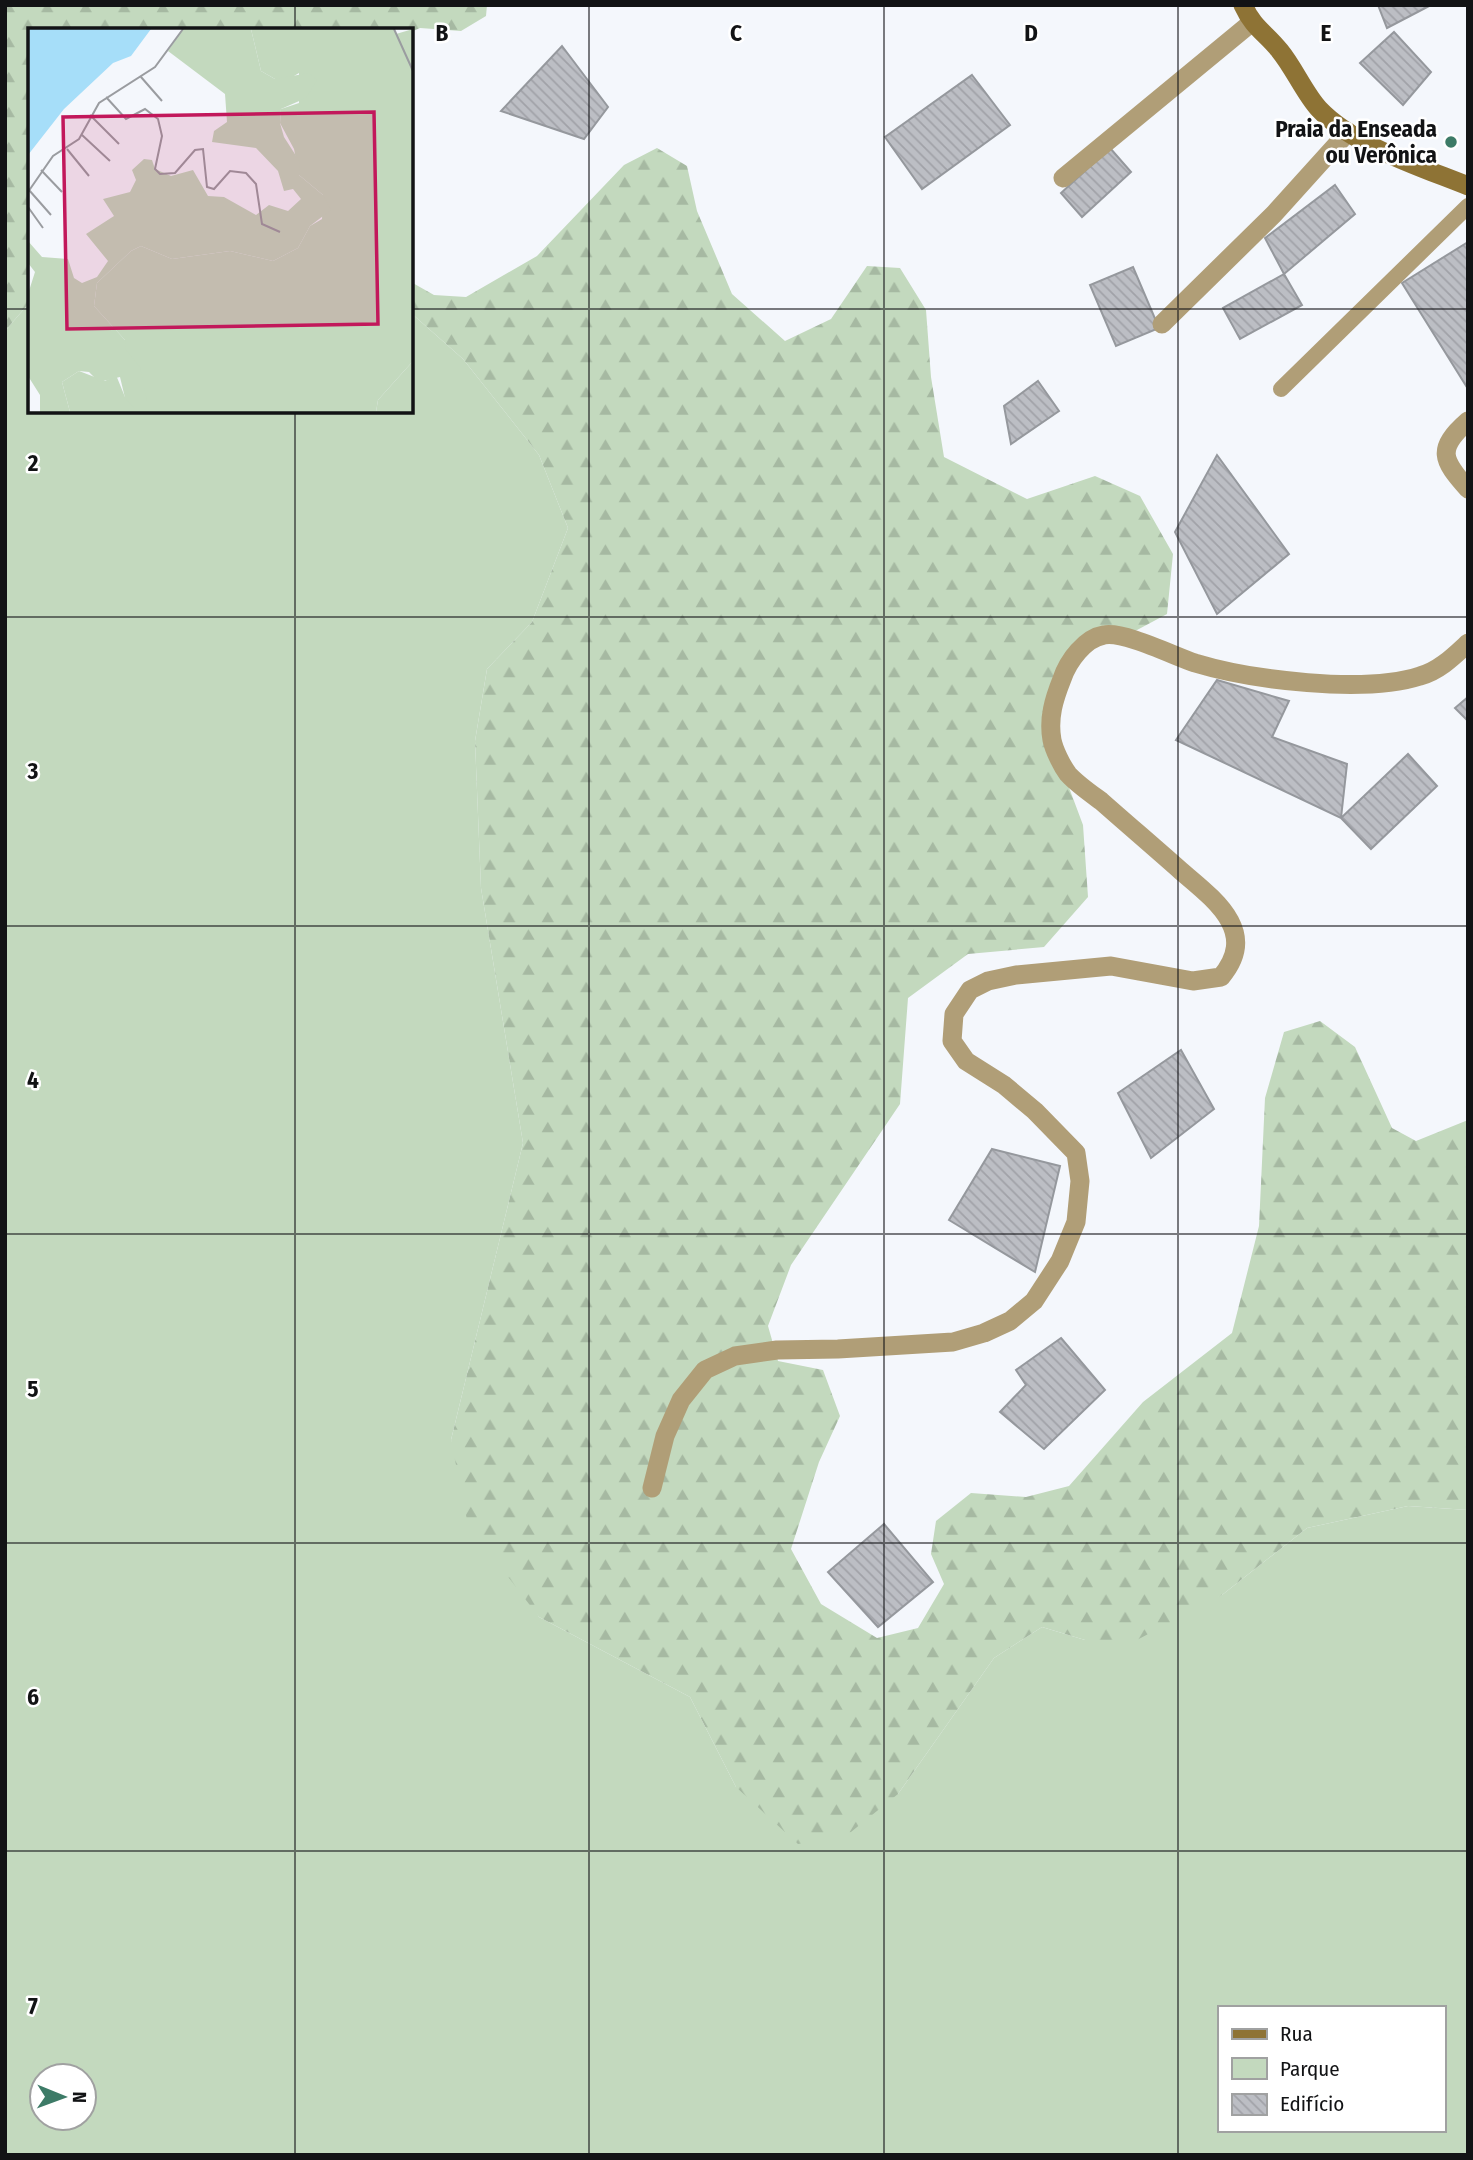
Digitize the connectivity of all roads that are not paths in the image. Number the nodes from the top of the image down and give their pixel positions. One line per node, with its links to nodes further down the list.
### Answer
1 (1247, 14): 2 (main road); 3 (street)
2 (1348, 132): 4 (main road); 6 (street)
3 (1063, 178)
4 (1468, 186)
5 (1468, 206): 7 (lane)
6 (1162, 324)
7 (1281, 389)
8 (1468, 421): 9 (street)
9 (1468, 489)
10 (1468, 643): 11 (street)
11 (652, 1488)

